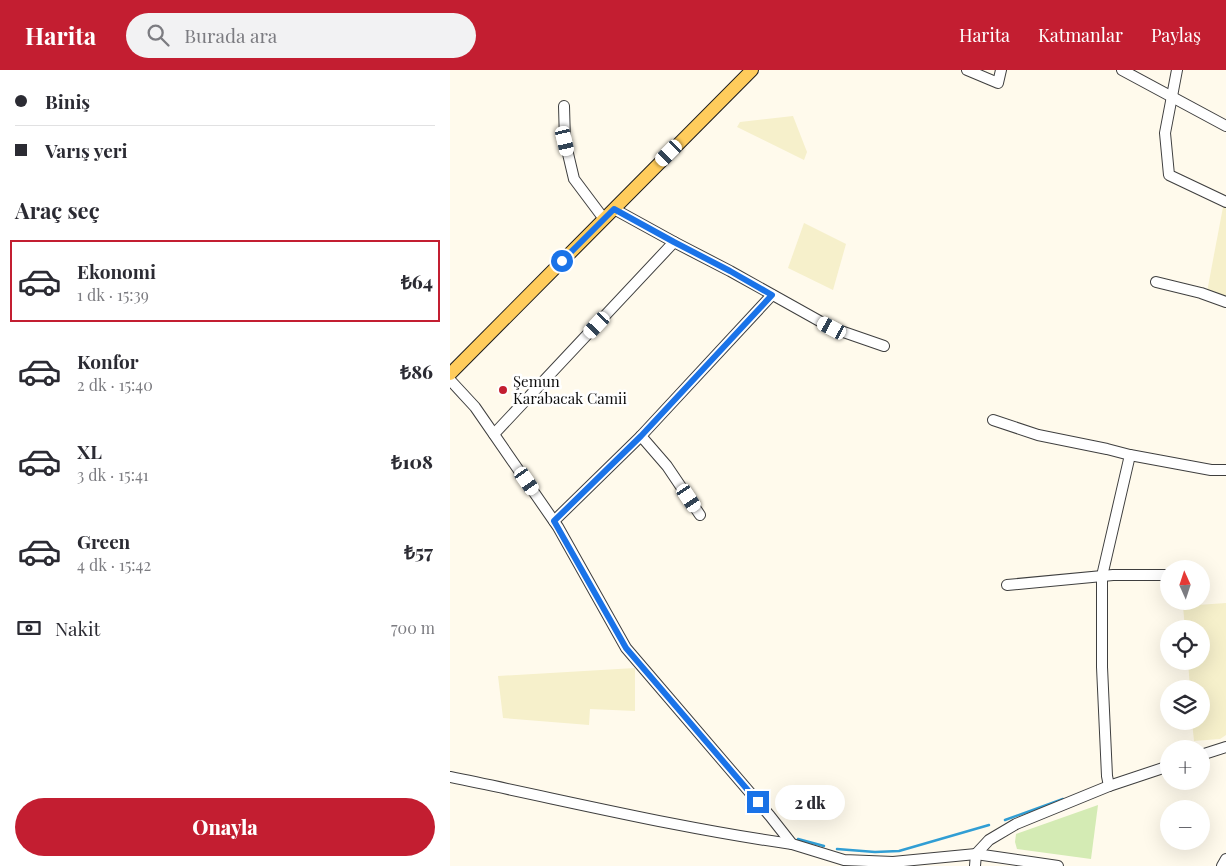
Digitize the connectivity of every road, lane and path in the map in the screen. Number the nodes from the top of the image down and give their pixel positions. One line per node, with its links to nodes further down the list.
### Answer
1 (752, 70): 10 (main road)
2 (967, 70): 3 (street)
3 (1001, 70)
4 (1122, 70): 6 (street)
5 (1178, 70): 6 (street)
6 (1172, 96): 8 (street); 9 (street)
7 (564, 106): 11 (street)
8 (1226, 126)
9 (1225, 199)
10 (614, 209): 11 (main road); 12 (street)
11 (604, 219): 17 (main road)
12 (674, 242): 14 (street); 20 (street)
13 (1156, 282): 15 (street)
14 (772, 295): 16 (street); 21 (street)
15 (1226, 302)
16 (884, 346)
17 (450, 374)
18 (450, 380): 20 (street)
19 (993, 420): 22 (street)
20 (494, 434): 25 (street)
21 (641, 436): 24 (street); 25 (street)
22 (1130, 455): 23 (street); 26 (street)
23 (1226, 470)
24 (700, 515)
25 (554, 521): 34 (street)
26 (1102, 576): 27 (street); 28 (street); 33 (street)
27 (1160, 576)
28 (1007, 585)
29 (1226, 747): 30 (street)
30 (1210, 752)
31 (1160, 769): 33 (street)
32 (450, 777): 34 (street)
33 (1109, 786): 35 (street)
34 (792, 844): 37 (street)
35 (976, 854): 37 (street); 38 (street); 40 (street)
36 (1226, 859): 42 (street)
37 (867, 861): 39 (street)
38 (1047, 865): 41 (street)
39 (857, 866)
40 (975, 866)
41 (1058, 866)
42 (1222, 866)

